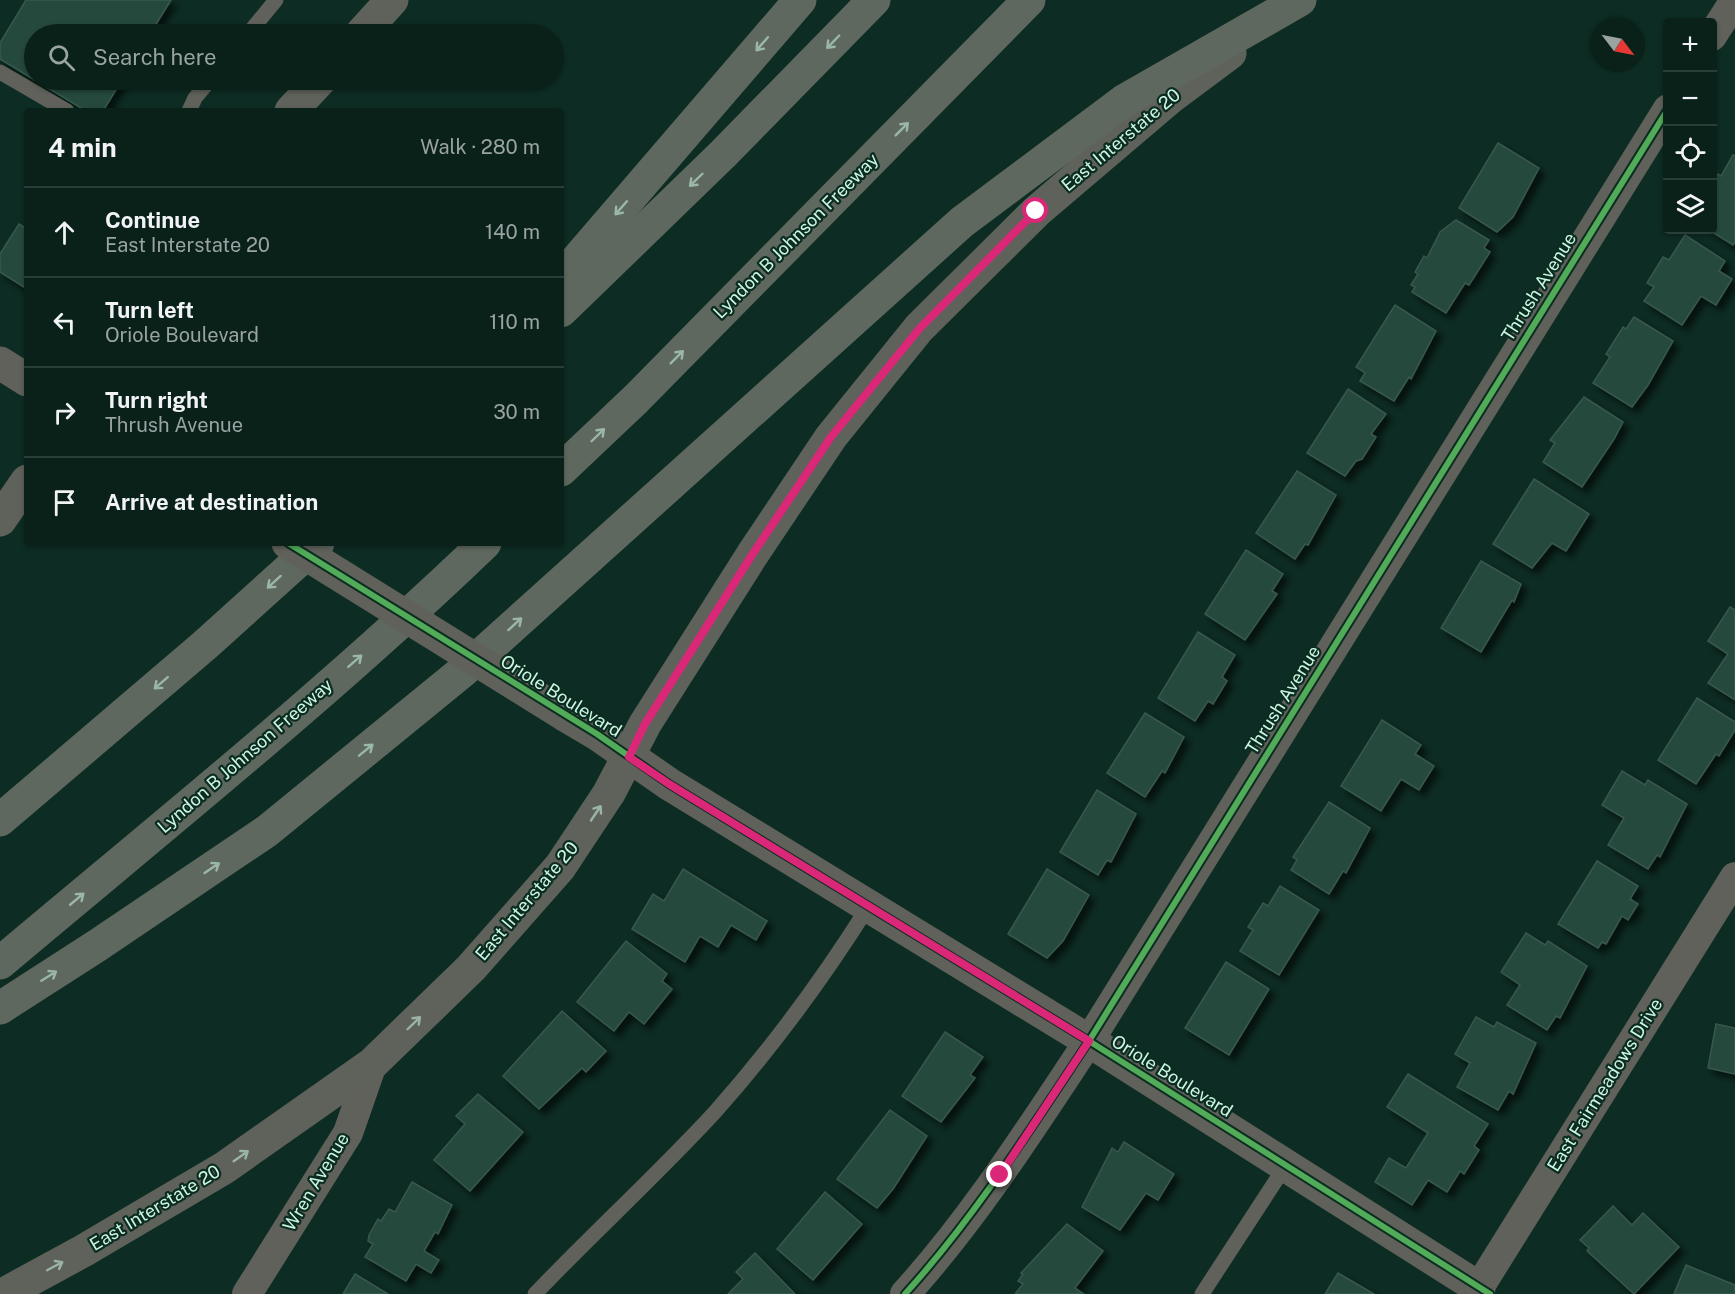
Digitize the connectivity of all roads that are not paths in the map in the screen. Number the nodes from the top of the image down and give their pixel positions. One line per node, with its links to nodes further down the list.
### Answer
1 (276, 0): 8 (lane)
2 (392, 0): 9 (main road)
3 (800, 0): 20 (highway, one-way to 20)
4 (874, 0): 21 (highway, one-way to 21)
5 (1029, 0): 24 (highway, Lyndon B Johnson Freeway, one-way to 5)
6 (1300, 0): 30 (main road, East Interstate 20); 35 (highway, one-way to 6)
7 (1735, 0): 10 (street)
8 (256, 24)
9 (370, 24)
10 (1717, 29)
11 (0, 72): 12 (lane)
12 (24, 86)
13 (31, 90): 16 (lane)
14 (202, 90): 17 (lane)
15 (311, 90): 18 (main road)
16 (62, 108)
17 (190, 108)
18 (294, 108)
19 (1663, 117): 36 (street, Thrush Avenue)
20 (564, 275)
21 (564, 308)
22 (0, 363): 23 (street)
23 (24, 378)
24 (564, 467)
25 (24, 485): 26 (main road)
26 (0, 520)
27 (293, 546): 30 (street, Oriole Boulevard, bridge)
28 (315, 546): 31 (highway, one-way to 31)
29 (482, 546): 34 (highway, Lyndon B Johnson Freeway, one-way to 29)
30 (629, 757): 33 (street, Oriole Boulevard); 37 (main road, East Interstate 20, one-way to 30)
31 (0, 820)
32 (1731, 894): 39 (street, East Fairmeadows Drive)
33 (868, 907): 36 (street, Oriole Boulevard); 42 (lane)
34 (0, 963)
35 (0, 1008)
36 (1089, 1041): 38 (street, Oriole Boulevard); 43 (street, Thrush Avenue)
37 (372, 1064): 40 (main road, East Interstate 20, one-way to 37); 41 (street, Wren Avenue)
38 (1286, 1165): 39 (street, Oriole Boulevard); 44 (lane)
39 (1481, 1292)
40 (3, 1294)
41 (248, 1294)
42 (535, 1294)
43 (905, 1294)
44 (1202, 1294)

